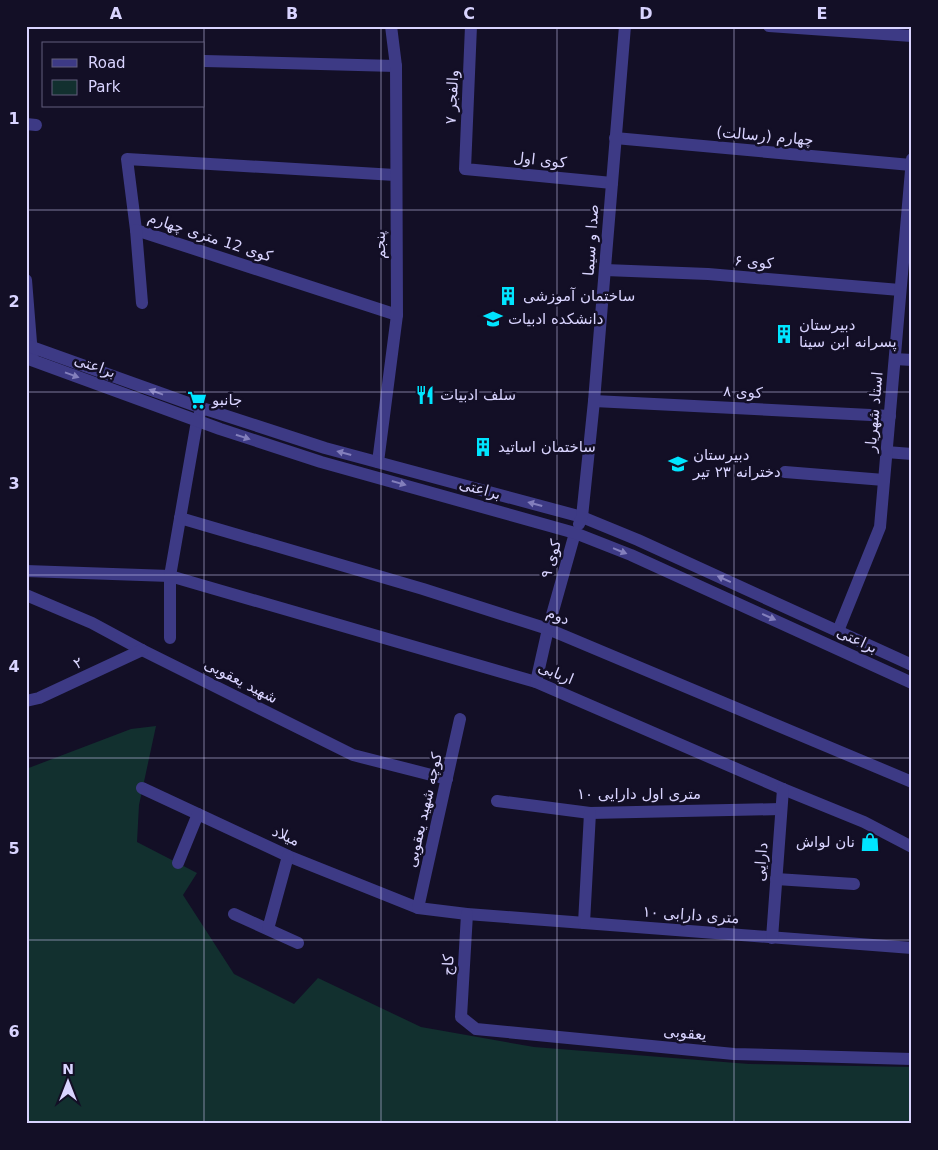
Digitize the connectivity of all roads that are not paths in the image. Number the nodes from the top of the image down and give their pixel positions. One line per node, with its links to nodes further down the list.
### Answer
1 (391, 26): 7 (street, پنجم)
2 (472, 26): 11 (street, والفجر ۷)
3 (626, 26): 8 (street, صدا و سیما)
4 (769, 26): 5 (street)
5 (912, 36)
6 (205, 60): 7 (street)
7 (396, 66): 12 (street, پنجم)
8 (615, 138): 10 (street, چهارم (رسالت)); 13 (street, صدا و سیما)
9 (912, 158): 10 (street, استاد شهریار)
10 (911, 165): 14 (street, استاد شهریار)
11 (465, 169): 13 (street, کوی اول)
12 (396, 175): 15 (street, کوی 12 متری چهارم); 20 (street, پنجم)
13 (612, 183): 16 (street, صدا و سیما)
14 (910, 190): 18 (street, استاد شهریار)
15 (136, 230): 19 (street); 20 (street, کوی 12 متری چهارم)
16 (605, 270): 18 (street, کوی ۶); 24 (street, صدا و سیما)
17 (26, 280): 21 (street)
18 (900, 290): 22 (street, استاد شهریار)
19 (142, 303)
20 (397, 315): 29 (street, پنجم)
21 (29, 352): 25 (street, براعتی)
22 (895, 359): 23 (street); 26 (street, استاد شهریار)
23 (912, 360)
24 (594, 401): 26 (street, کوی ۸); 32 (street, صدا و سیما)
25 (200, 414): 29 (street, براعتی, one-way to 25); 33 (street); 34 (street, براعتی, one-way to 34)
26 (890, 416): 27 (street, استاد شهریار)
27 (886, 452): 28 (street); 31 (street, استاد شهریار)
28 (912, 454)
29 (378, 462): 32 (street, براعتی, one-way to 29)
30 (785, 472): 31 (street)
31 (884, 480): 39 (street, استاد شهریار)
32 (582, 517): 34 (street, کوی ۹); 39 (street, براعتی, one-way to 32)
33 (180, 518): 36 (street); 38 (street, دوم)
34 (575, 533): 38 (street, کوی ۹); 44 (street, براعتی, one-way to 44)
35 (26, 571): 36 (street, اربابی)
36 (170, 576): 40 (street); 43 (street, اربابی)
37 (26, 595): 41 (street, شهید یعقوبی)
38 (548, 628): 43 (street, کوی ۹); 48 (street, دوم)
39 (838, 631): 42 (street, براعتی)
40 (170, 638)
41 (142, 650): 45 (street, ۲); 47 (street, شهید یعقوبی)
42 (912, 665)
43 (536, 682): 50 (street, اربابی)
44 (912, 683)
45 (26, 701)
46 (460, 720): 47 (street, کوچه شهید یعقوبی)
47 (447, 779): 60 (street, کوچه شهید یعقوبی)
48 (912, 782)
49 (142, 788): 54 (street, میلاد)
50 (783, 789): 52 (street, دارایی); 55 (street, اربابی)
51 (497, 801): 53 (street, ۱۰ متری اول دارایی)
52 (781, 809): 53 (street, ۱۰ متری اول دارایی); 58 (street, دارایی)
53 (590, 813): 63 (street)
54 (198, 814): 56 (street, میلاد); 57 (street)
55 (912, 847)
56 (288, 856): 60 (street, میلاد); 64 (street)
57 (178, 863)
58 (776, 879): 59 (street); 65 (street, دارایی)
59 (854, 884)
60 (418, 908): 62 (street, میلاد)
61 (234, 914): 64 (street)
62 (467, 914): 63 (street, ۱۰ متری دارابی); 68 (street, کاج)
63 (584, 923): 65 (street, ۱۰ متری دارابی)
64 (268, 929): 66 (street)
65 (772, 938): 67 (street, ۱۰ متری دارابی)
66 (298, 943)
67 (912, 948)
68 (461, 1017): 69 (street, یعقوبی)
69 (912, 1059)

